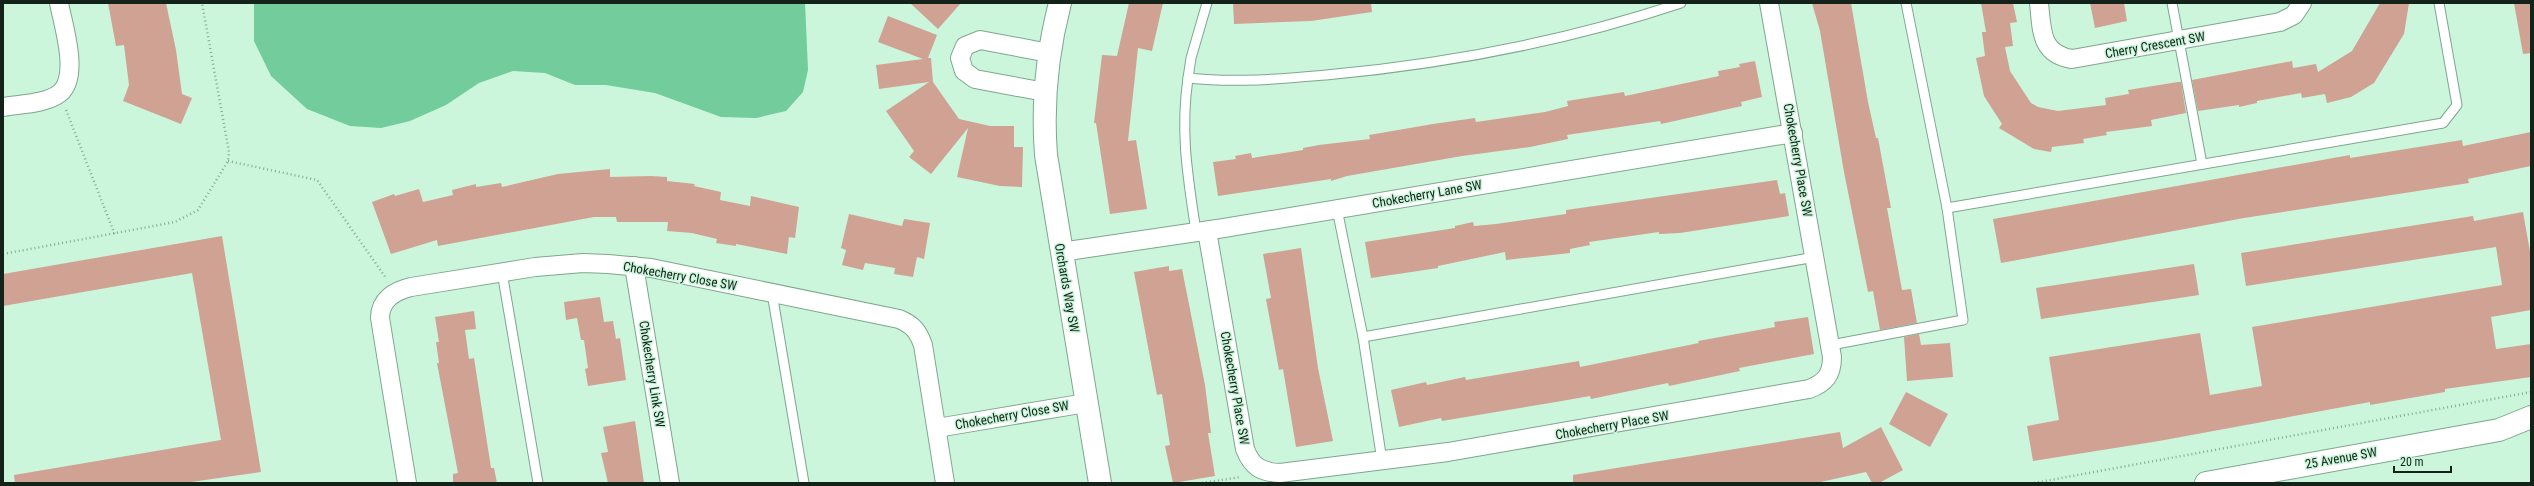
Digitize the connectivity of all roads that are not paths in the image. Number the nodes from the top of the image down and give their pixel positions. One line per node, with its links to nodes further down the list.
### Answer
1 (60, 3): 15 (street)
2 (1060, 3): 12 (street, Orchards Way SW)
3 (1207, 3): 13 (lane)
4 (1681, 3): 13 (lane)
5 (1769, 3): 16 (street, Chokecherry Place SW)
6 (1906, 3): 18 (lane)
7 (2039, 3): 11 (street, Cherry Crescent SW)
8 (2172, 3): 11 (lane)
9 (2302, 3): 11 (street, Cherry Crescent SW)
10 (2439, 3): 17 (lane)
11 (2180, 40): 17 (lane)
12 (1049, 53): 14 (street, Orchards Way SW); 14 (street)
13 (1188, 78): 20 (lane)
14 (1045, 92): 21 (street, Orchards Way SW)
15 (3, 107)
16 (1793, 133): 19 (street, Chokecherry Lane SW); 22 (street, Chokecherry Place SW)
17 (2202, 164): 18 (lane)
18 (1947, 208): 27 (lane)
19 (1337, 209): 20 (street, Chokecherry Lane SW); 26 (lane)
20 (1202, 231): 21 (street, Chokecherry Lane SW); 33 (street, Chokecherry Place SW)
21 (1061, 252): 28 (street, Orchards Way SW)
22 (1815, 257): 26 (lane); 27 (street, Chokecherry Place SW)
23 (634, 266): 24 (street, Chokecherry Close SW); 25 (street, Chokecherry Close SW); 36 (street, Chokecherry Link SW)
24 (502, 272): 34 (street, Chokecherry Close SW); 35 (lane)
25 (772, 293): 30 (street, Chokecherry Close SW); 37 (lane)
26 (1363, 337): 33 (lane)
27 (1831, 345): 33 (street, Chokecherry Place SW)
28 (1086, 402): 30 (street, Chokecherry Close SW); 39 (street, Orchards Way SW)
29 (2531, 417): 31 (street, 25 Avenue SW)
30 (937, 428): 38 (street, Chokecherry Close SW)
31 (2499, 430): 32 (street, 25 Avenue SW); 40 (street, 25 Avenue SW)
32 (2531, 430)
33 (1382, 461)
34 (407, 483)
35 (538, 483)
36 (670, 483)
37 (804, 483)
38 (946, 483)
39 (1100, 483)
40 (2206, 483)

